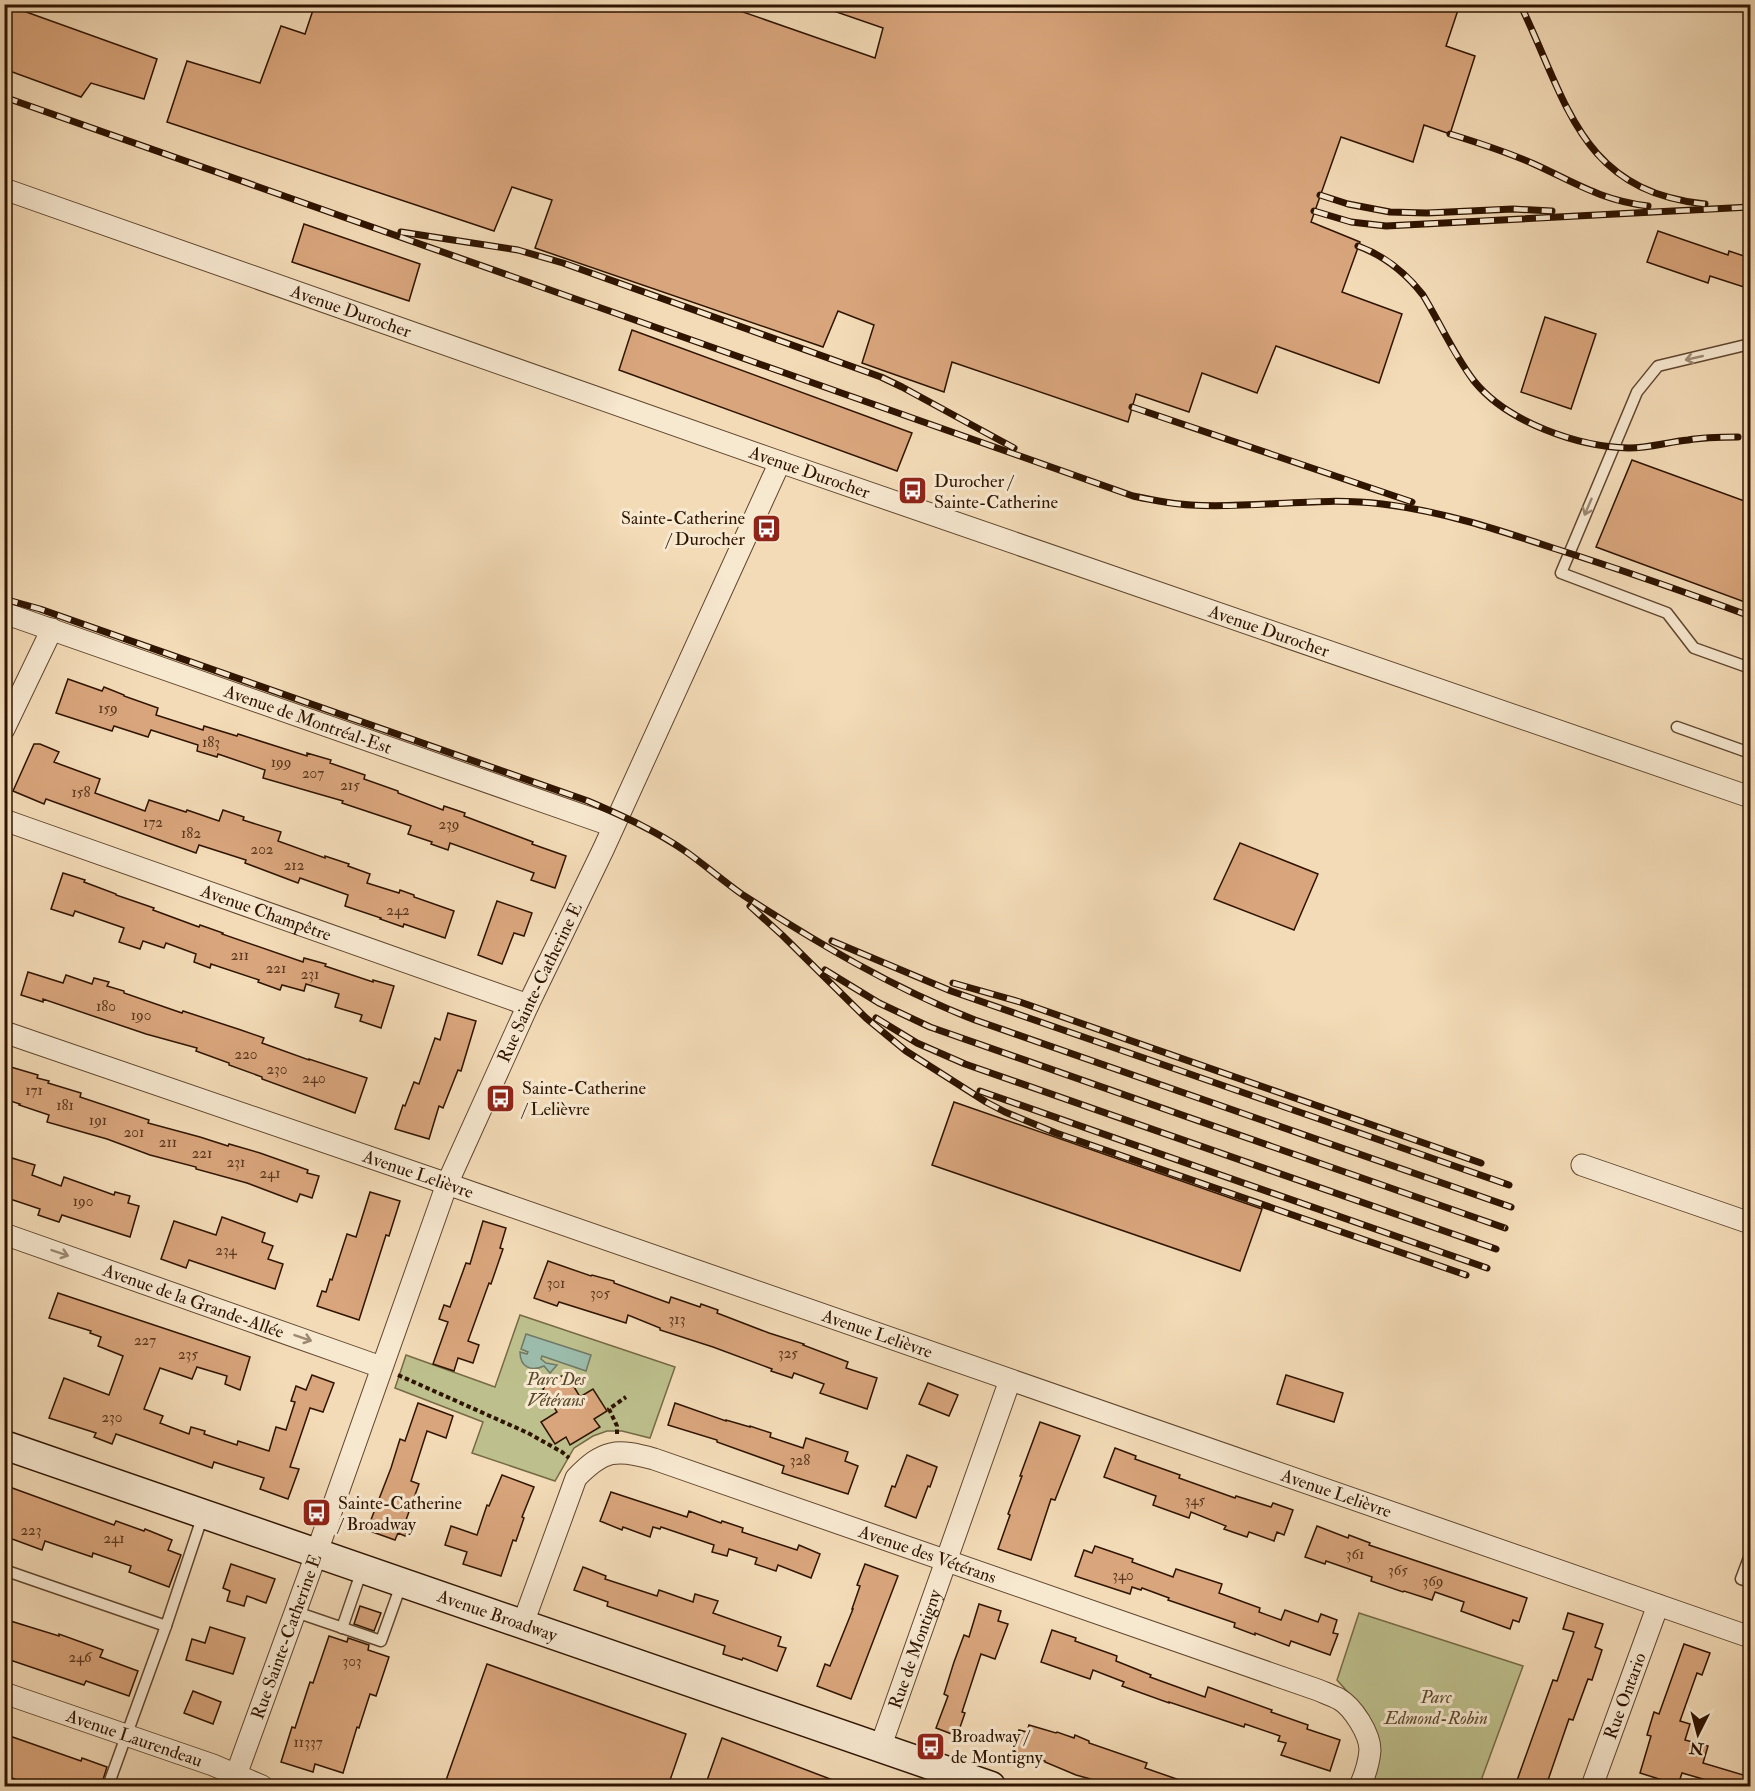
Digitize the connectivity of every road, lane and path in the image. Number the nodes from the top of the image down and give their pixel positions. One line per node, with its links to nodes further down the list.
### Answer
1 (4, 189): 3 (street, Avenue Durocher)
2 (1750, 344): 6 (lane, one-way to 6)
3 (780, 462): 10 (street, Avenue Durocher); 12 (street, Rue Sainte-Catherine E)
4 (4, 613): 5 (street, Avenue de Montréal-Est)
5 (52, 629): 8 (street); 12 (street, Avenue de Montréal-Est)
6 (1750, 668)
7 (1677, 727): 9 (lane)
8 (4, 729)
9 (1750, 753)
10 (1750, 797)
11 (4, 820): 13 (street, Avenue Champêtre)
12 (613, 826): 13 (street, Rue Sainte-Catherine E)
13 (528, 1005): 16 (street, Rue Sainte-Catherine E)
14 (4, 1032): 16 (street, Avenue Lelièvre)
15 (1582, 1165): 17 (street)
16 (447, 1184): 19 (street, Rue Sainte-Catherine E); 20 (street, Avenue Lelièvre)
17 (1750, 1223)
18 (4, 1234): 19 (street, Avenue de la Grande-Allée, one-way to 19)
19 (381, 1367): 24 (path); 26 (street, Rue Sainte-Catherine E)
20 (1010, 1380): 28 (street, Rue de Montigny); 33 (street, Avenue Lelièvre)
21 (626, 1397): 23 (path)
22 (4, 1445): 25 (street, Avenue Broadway)
23 (617, 1452): 24 (street); 28 (street, Avenue des Vétérans)
24 (583, 1471): 36 (street)
25 (203, 1514): 26 (street, Avenue Broadway); 35 (lane)
26 (317, 1553): 30 (street, Avenue Broadway); 34 (street, Rue Sainte-Catherine E)
27 (1750, 1555): 31 (lane)
28 (945, 1560): 41 (street, Rue de Montigny); 46 (street, Avenue des Vétérans)
29 (4, 1570): 35 (lane)
30 (363, 1570): 32 (street, Avenue Broadway); 37 (lane)
31 (1750, 1582)
32 (402, 1583): 36 (street, Avenue Broadway); 37 (lane)
33 (1658, 1605): 38 (street, Avenue Lelièvre); 47 (street, Rue Ontario)
34 (296, 1612): 37 (lane); 42 (street, Rue Sainte-Catherine E)
35 (166, 1626): 40 (lane)
36 (522, 1626): 41 (street, Avenue Broadway)
37 (342, 1628)
38 (1750, 1637)
39 (4, 1693): 40 (street, Avenue Laurendeau)
40 (126, 1735): 42 (street, Avenue Laurendeau); 43 (lane)
41 (880, 1748): 45 (street, Avenue Broadway)
42 (234, 1781): 44 (street, Avenue Laurendeau)
43 (108, 1786)
44 (262, 1786)
45 (991, 1786)
46 (1360, 1786)
47 (1593, 1786)

